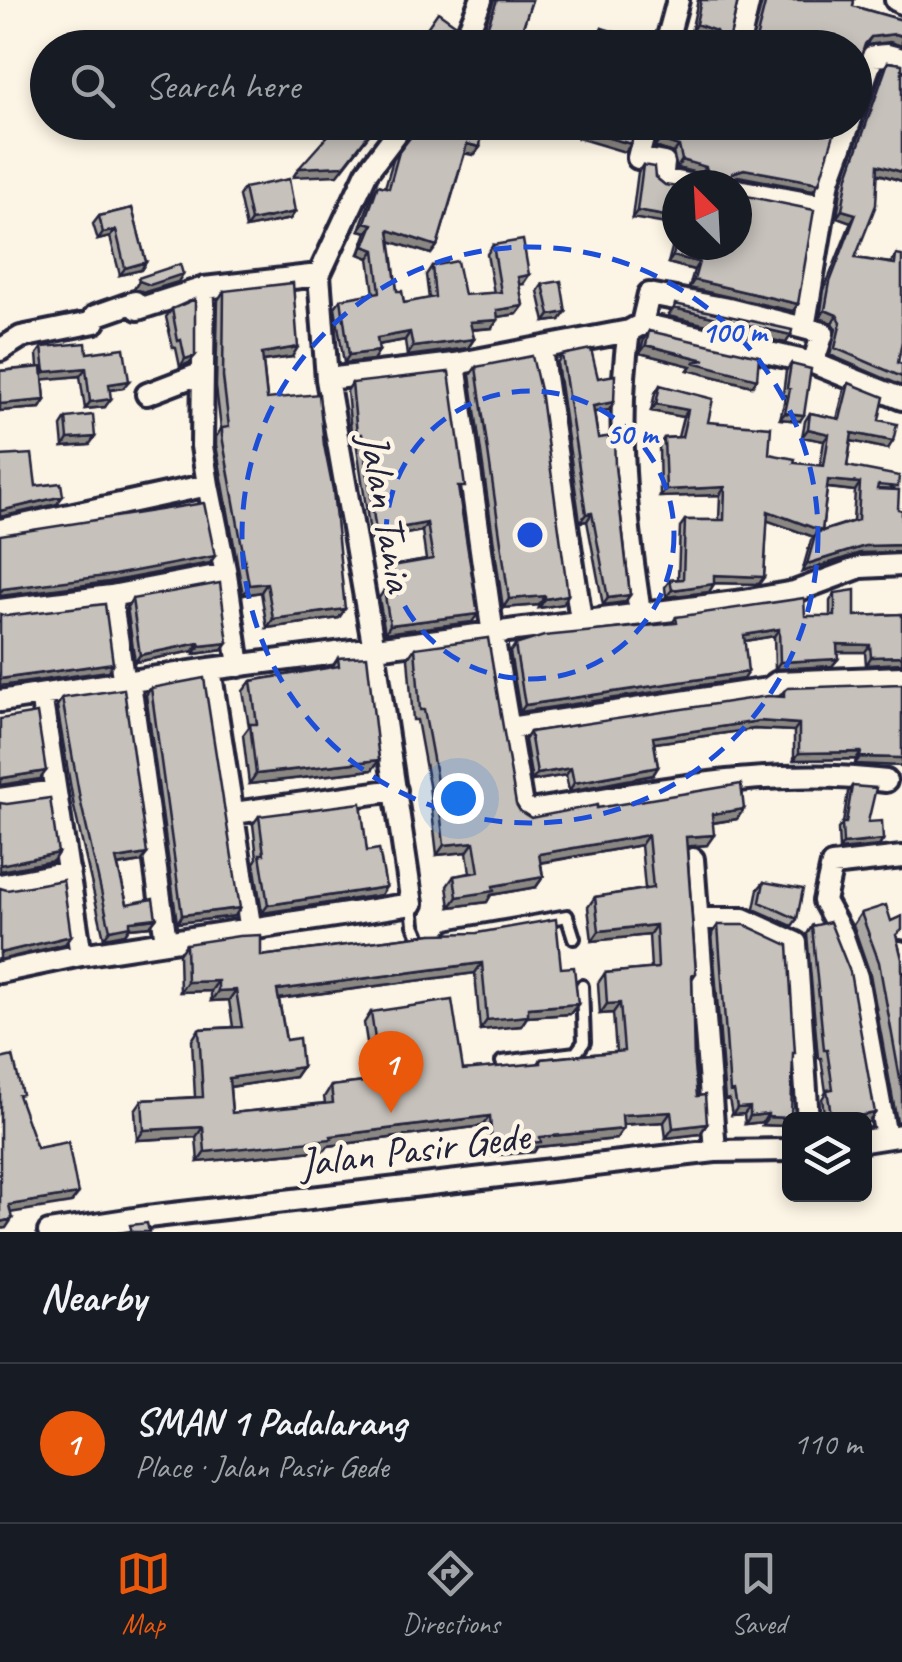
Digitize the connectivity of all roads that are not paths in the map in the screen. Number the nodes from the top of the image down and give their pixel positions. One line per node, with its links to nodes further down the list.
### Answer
1 (481, 0): 4 (street)
2 (678, 0): 5 (street)
3 (748, 0): 6 (street)
4 (468, 30)
5 (670, 30)
6 (742, 30)
7 (872, 59): 8 (street)
8 (902, 60)
9 (391, 140): 15 (street, Jalan Tania)
10 (642, 140): 12 (street)
11 (843, 140): 14 (street)
12 (663, 170)
13 (752, 193): 14 (street)
14 (824, 206): 18 (street)
15 (319, 275): 16 (street); 24 (street, Jalan Tania)
16 (204, 288): 19 (street); 23 (street)
17 (636, 328): 18 (street); 20 (street); 21 (street); 33 (street)
18 (804, 328): 21 (street)
19 (0, 350)
20 (541, 350): 22 (street); 34 (street)
21 (813, 363): 26 (street)
22 (455, 364): 24 (street); 35 (street)
23 (202, 373): 25 (street); 27 (street)
24 (327, 379): 36 (street, Jalan Tania)
25 (147, 394)
26 (902, 399)
27 (208, 485): 28 (street); 30 (street)
28 (0, 530)
29 (902, 564): 33 (street)
30 (226, 574): 31 (street); 37 (street)
31 (111, 596): 32 (street); 40 (street)
32 (0, 608)
33 (640, 612): 34 (street)
34 (580, 620): 35 (street)
35 (493, 635): 36 (street); 43 (street)
36 (374, 649): 37 (street); 46 (street, Jalan Tania)
37 (239, 666): 38 (street)
38 (210, 669): 40 (street); 48 (street)
39 (902, 677): 43 (street)
40 (127, 684): 41 (street); 58 (street)
41 (40, 695): 42 (street); 45 (street)
42 (0, 701)
43 (509, 728): 44 (street)
44 (886, 781)
45 (55, 790): 47 (street); 51 (street)
46 (396, 790): 48 (street); 53 (street, Jalan Tania)
47 (0, 798)
48 (234, 812): 55 (street)
49 (902, 857): 65 (street)
50 (693, 860): 54 (street)
51 (69, 872): 52 (street); 60 (street)
52 (0, 885)
53 (412, 904): 55 (street); 59 (lane, Jalan Tania)
54 (699, 920): 64 (street); 66 (street)
55 (251, 931): 58 (street)
56 (443, 937): 57 (lane)
57 (574, 938)
58 (166, 940): 60 (street)
59 (404, 940)
60 (81, 955): 61 (street)
61 (0, 972)
62 (582, 986): 63 (lane)
63 (502, 1062)
64 (807, 1112)
65 (894, 1136)
66 (715, 1150): 67 (street, Jalan Pasir Gede); 68 (street, Jalan Pasir Gede)
67 (782, 1150)
68 (49, 1232)

